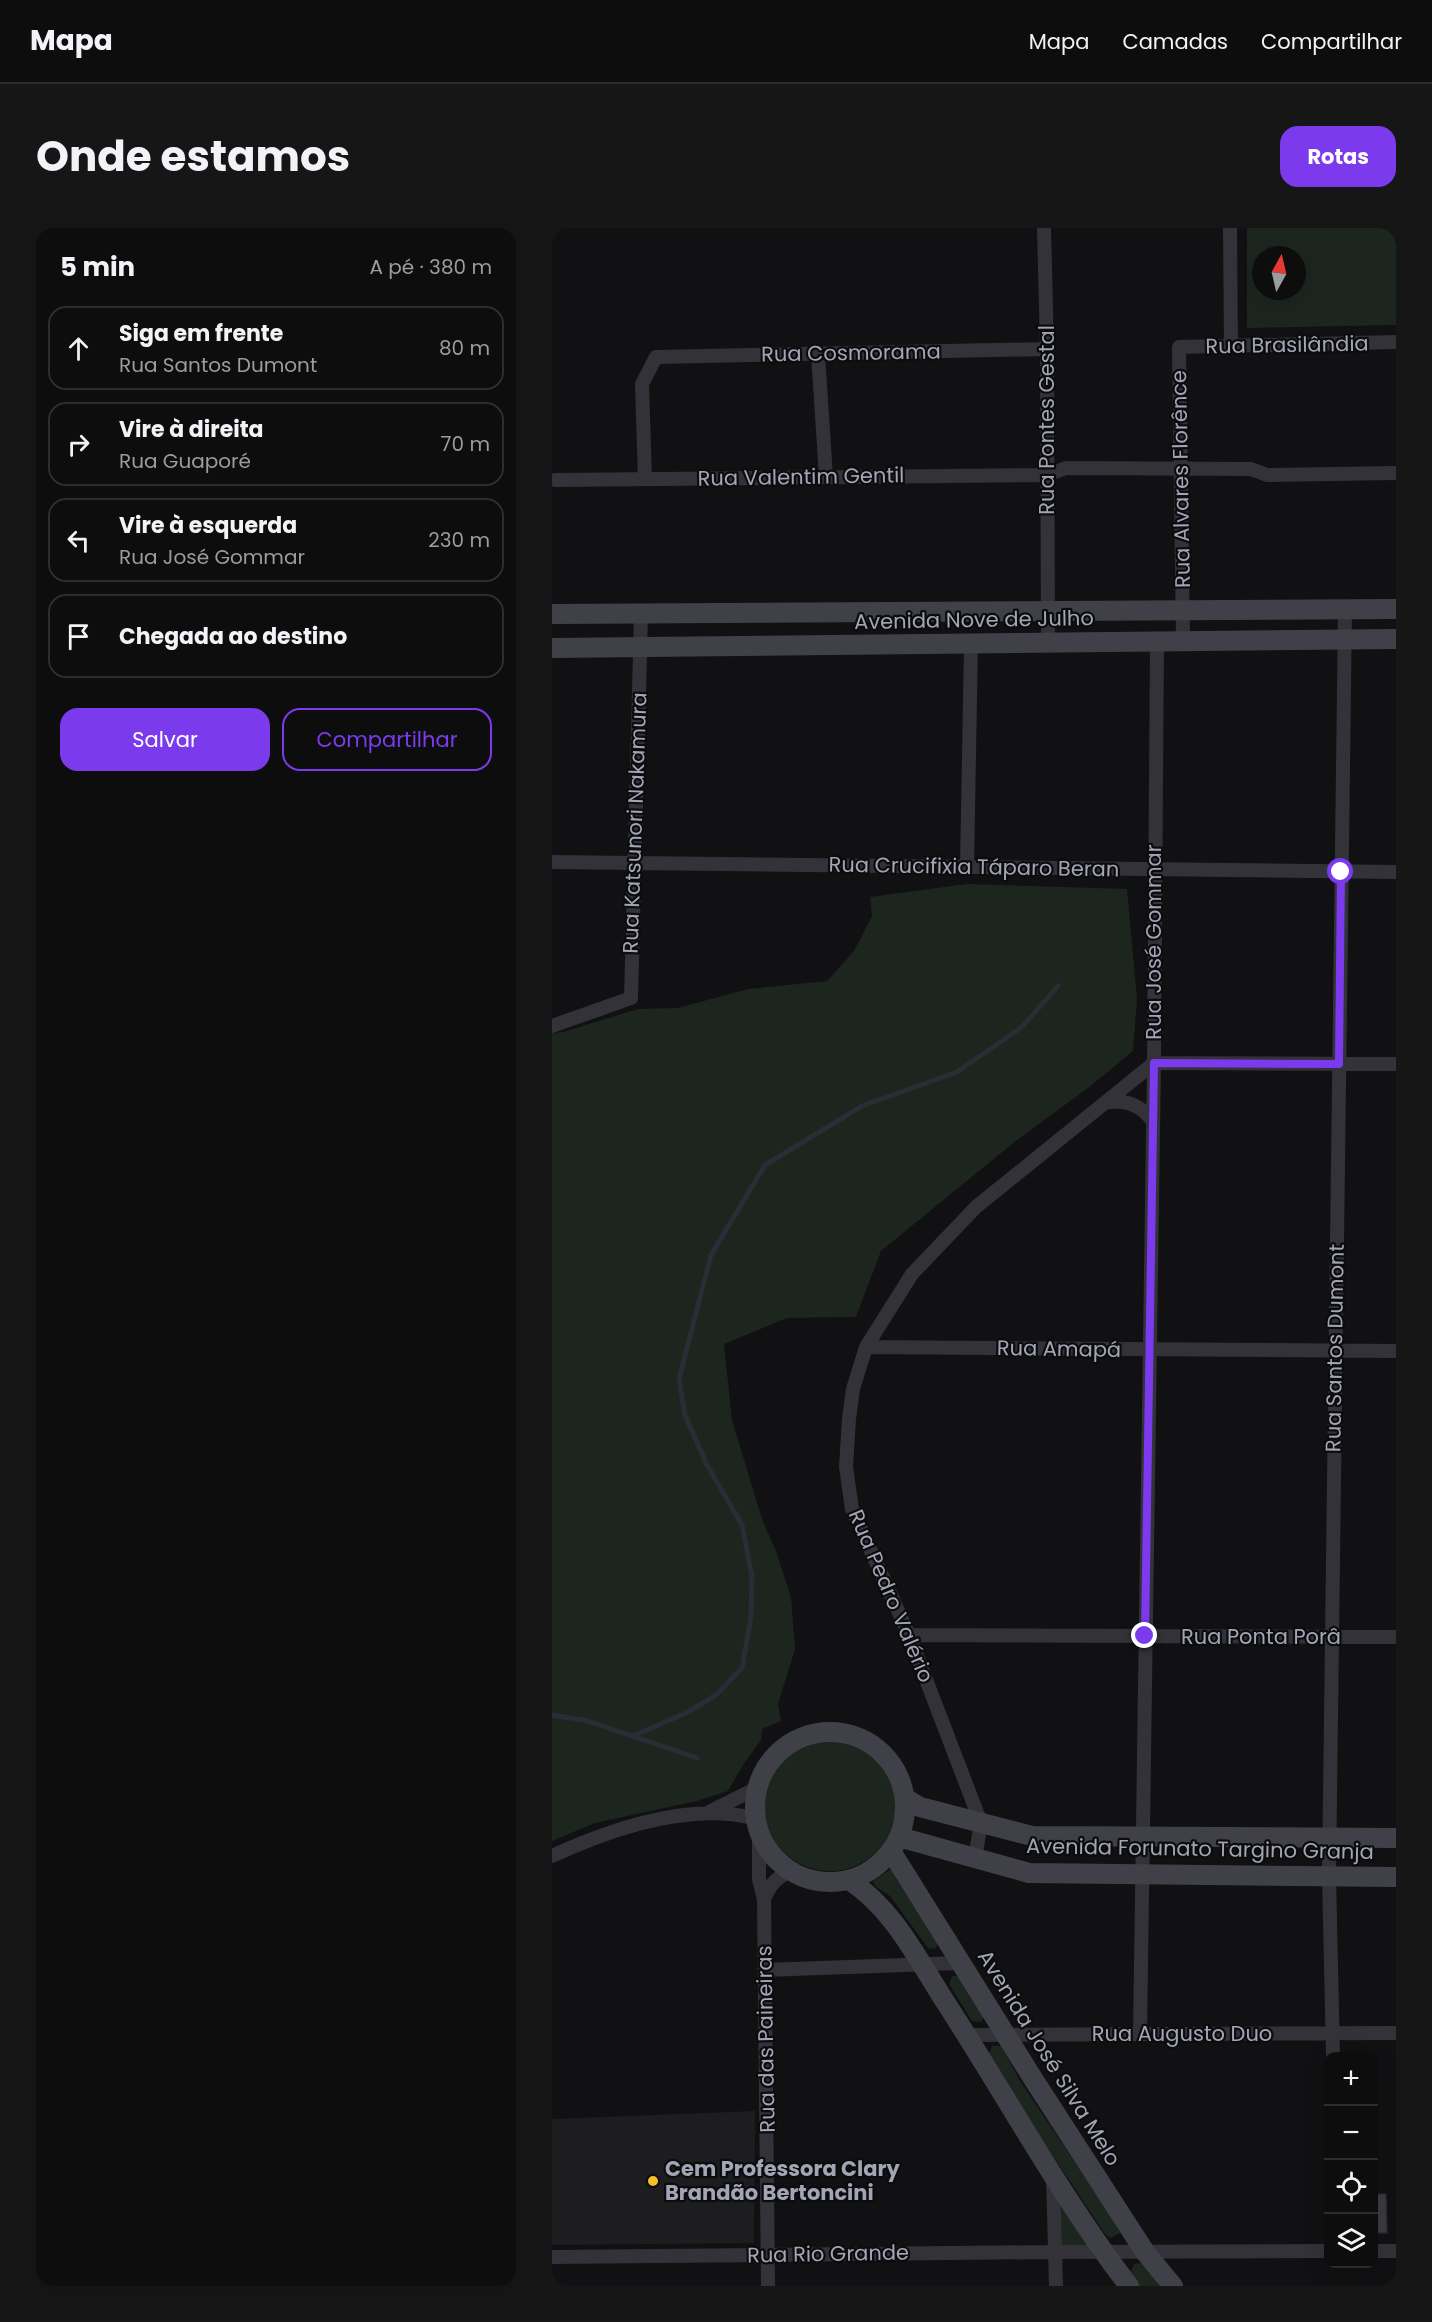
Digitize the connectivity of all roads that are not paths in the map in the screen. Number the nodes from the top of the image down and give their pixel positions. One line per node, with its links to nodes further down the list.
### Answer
1 (1044, 228): 6 (street, Rua Pontes Gestal)
2 (1230, 228): 4 (street)
3 (1396, 342): 4 (street, Rua Brasilândia)
4 (1231, 346): 5 (street, Rua Brasilândia)
5 (1179, 347): 8 (street, Rua Alvares Florênce)
6 (1047, 349): 7 (street, Rua Cosmorama); 10 (street, Rua Pontes Gestal)
7 (819, 354): 11 (street); 12 (street, Rua Cosmorama)
8 (1181, 468): 9 (street, Rua Valentim Gentil); 10 (street, Rua Valentim Gentil); 16 (street, Rua Alvares Florênce)
9 (1396, 473)
10 (1047, 475): 11 (street, Rua Valentim Gentil); 17 (street, Rua Pontes Gestal)
11 (826, 477): 12 (street, Rua Valentim Gentil)
12 (645, 479): 13 (street, Rua Valentim Gentil)
13 (555, 480)
14 (1345, 609): 15 (street, Avenida Nove de Julho); 16 (street, Avenida Nove de Julho); 20 (street, Rua Santos Dumont)
15 (1396, 609)
16 (1183, 611): 17 (street, Avenida Nove de Julho); 22 (street, Rua Alvares Florênce)
17 (1048, 612): 19 (street, Avenida Nove de Julho); 24 (street, Rua Pontes Gestal)
18 (552, 614): 19 (street, Avenida Nove de Julho)
19 (640, 615): 27 (street, Rua Katsunori Nakamura)
20 (1344, 639): 21 (street, Avenida Nove de Julho); 22 (street, Avenida Nove de Julho); 32 (street, Rua Santos Dumont)
21 (1396, 639)
22 (1183, 641): 23 (street, Avenida Nove de Julho)
23 (1157, 642): 24 (street, Avenida Nove de Julho); 31 (street, Rua José Gommar)
24 (1048, 643): 25 (street, Avenida Nove de Julho)
25 (971, 644): 27 (street, Avenida Nove de Julho); 30 (street)
26 (552, 648): 27 (street, Avenida Nove de Julho)
27 (640, 648): 29 (street, Rua Katsunori Nakamura)
28 (552, 862): 29 (street, Rua Crucifixia Táparo Beran)
29 (634, 863): 30 (street, Rua Crucifixia Táparo Beran); 34 (street, Rua Katsunori Nakamura)
30 (967, 867): 31 (street, Rua Crucifixia Táparo Beran)
31 (1154, 869): 32 (street, Rua Crucifixia Táparo Beran); 35 (street, Rua José Gommar)
32 (1341, 872): 33 (street, Rua Crucifixia Táparo Beran); 36 (street, Rua Santos Dumont)
33 (1396, 872)
34 (552, 1026)
35 (1154, 1063): 36 (street); 38 (street, Rua Pedro Valério); 39 (street, Rua José Gommar)
36 (1339, 1064): 37 (street); 42 (street, Rua Santos Dumont)
37 (1396, 1064)
38 (1105, 1103): 39 (street); 40 (street, Rua Pedro Valério)
39 (1153, 1122): 41 (street, Rua José Gommar)
40 (866, 1347): 41 (street, Rua Amapá); 44 (street, Rua Pedro Valério)
41 (1149, 1350): 42 (street, Rua Amapá); 45 (street, Rua José Gommar)
42 (1335, 1350): 43 (street, Rua Amapá); 46 (street, Rua Santos Dumont)
43 (1396, 1351)
44 (909, 1635): 45 (street, Rua Ponta Porâ); 51 (street, Rua Pedro Valério)
45 (1145, 1636): 46 (street, Rua Ponta Porâ); 53 (street, Rua José Gommar)
46 (1332, 1637): 47 (street, Rua Ponta Porâ); 54 (street, Rua Santos Dumont)
47 (1396, 1637)
48 (757, 1788): 49 (street); 50 (street); 52 (street)
49 (906, 1798): 51 (street, Avenida Forunato Targino Granja); 56 (street)
50 (707, 1813): 52 (street); 57 (street)
51 (981, 1823): 53 (street, Avenida Forunato Targino Granja); 58 (street)
52 (757, 1825): 59 (street); 64 (street, Rua das Paineiras)
53 (1143, 1837): 54 (street, Avenida Forunato Targino Granja); 60 (street, Rua José Gommar)
54 (1329, 1838): 55 (street, Avenida Forunato Targino Granja); 61 (street, Rua Santos Dumont)
55 (1396, 1838)
56 (895, 1844): 58 (street, Avenida Forunato Targino Granja); 63 (street); 65 (street, Avenida José Silva Melo)
57 (552, 1856)
58 (975, 1858): 60 (street, Avenida Forunato Targino Granja)
59 (790, 1870): 63 (street); 64 (street)
60 (1142, 1874): 61 (street, Avenida Forunato Targino Granja); 70 (street, Rua José Gommar)
61 (1329, 1876): 62 (street, Avenida Forunato Targino Granja); 68 (street, Rua Santos Dumont)
62 (1396, 1877)
63 (849, 1880): 66 (street)
64 (764, 1900): 67 (street, Rua das Paineiras)
65 (960, 1963): 66 (street); 72 (street, Avenida José Silva Melo)
66 (921, 1964): 67 (street); 71 (street)
67 (765, 1970): 81 (street, Rua das Paineiras)
68 (1333, 2033): 69 (street, Rua Augusto Duo); 70 (street, Rua Augusto Duo); 73 (street, Rua Santos Dumont)
69 (1396, 2033)
70 (1140, 2034): 72 (street, Rua Augusto Duo)
71 (967, 2035): 72 (street, Rua Augusto Duo); 74 (street)
72 (1006, 2035): 80 (street, Avenida José Silva Melo)
73 (1333, 2052)
74 (1053, 2177): 78 (street); 79 (street)
75 (1324, 2251): 80 (street)
76 (1378, 2251): 77 (street)
77 (1396, 2251)
78 (1055, 2252): 79 (street, Rua Rio Grande); 81 (street, Rua Rio Grande); 84 (street)
79 (1103, 2252): 80 (street, Rua Rio Grande); 85 (street)
80 (1145, 2252): 86 (street, Avenida José Silva Melo)
81 (768, 2254): 82 (street, Rua Rio Grande); 83 (street, Rua das Paineiras)
82 (552, 2257)
83 (768, 2286)
84 (1056, 2286)
85 (1129, 2286)
86 (1173, 2286)

